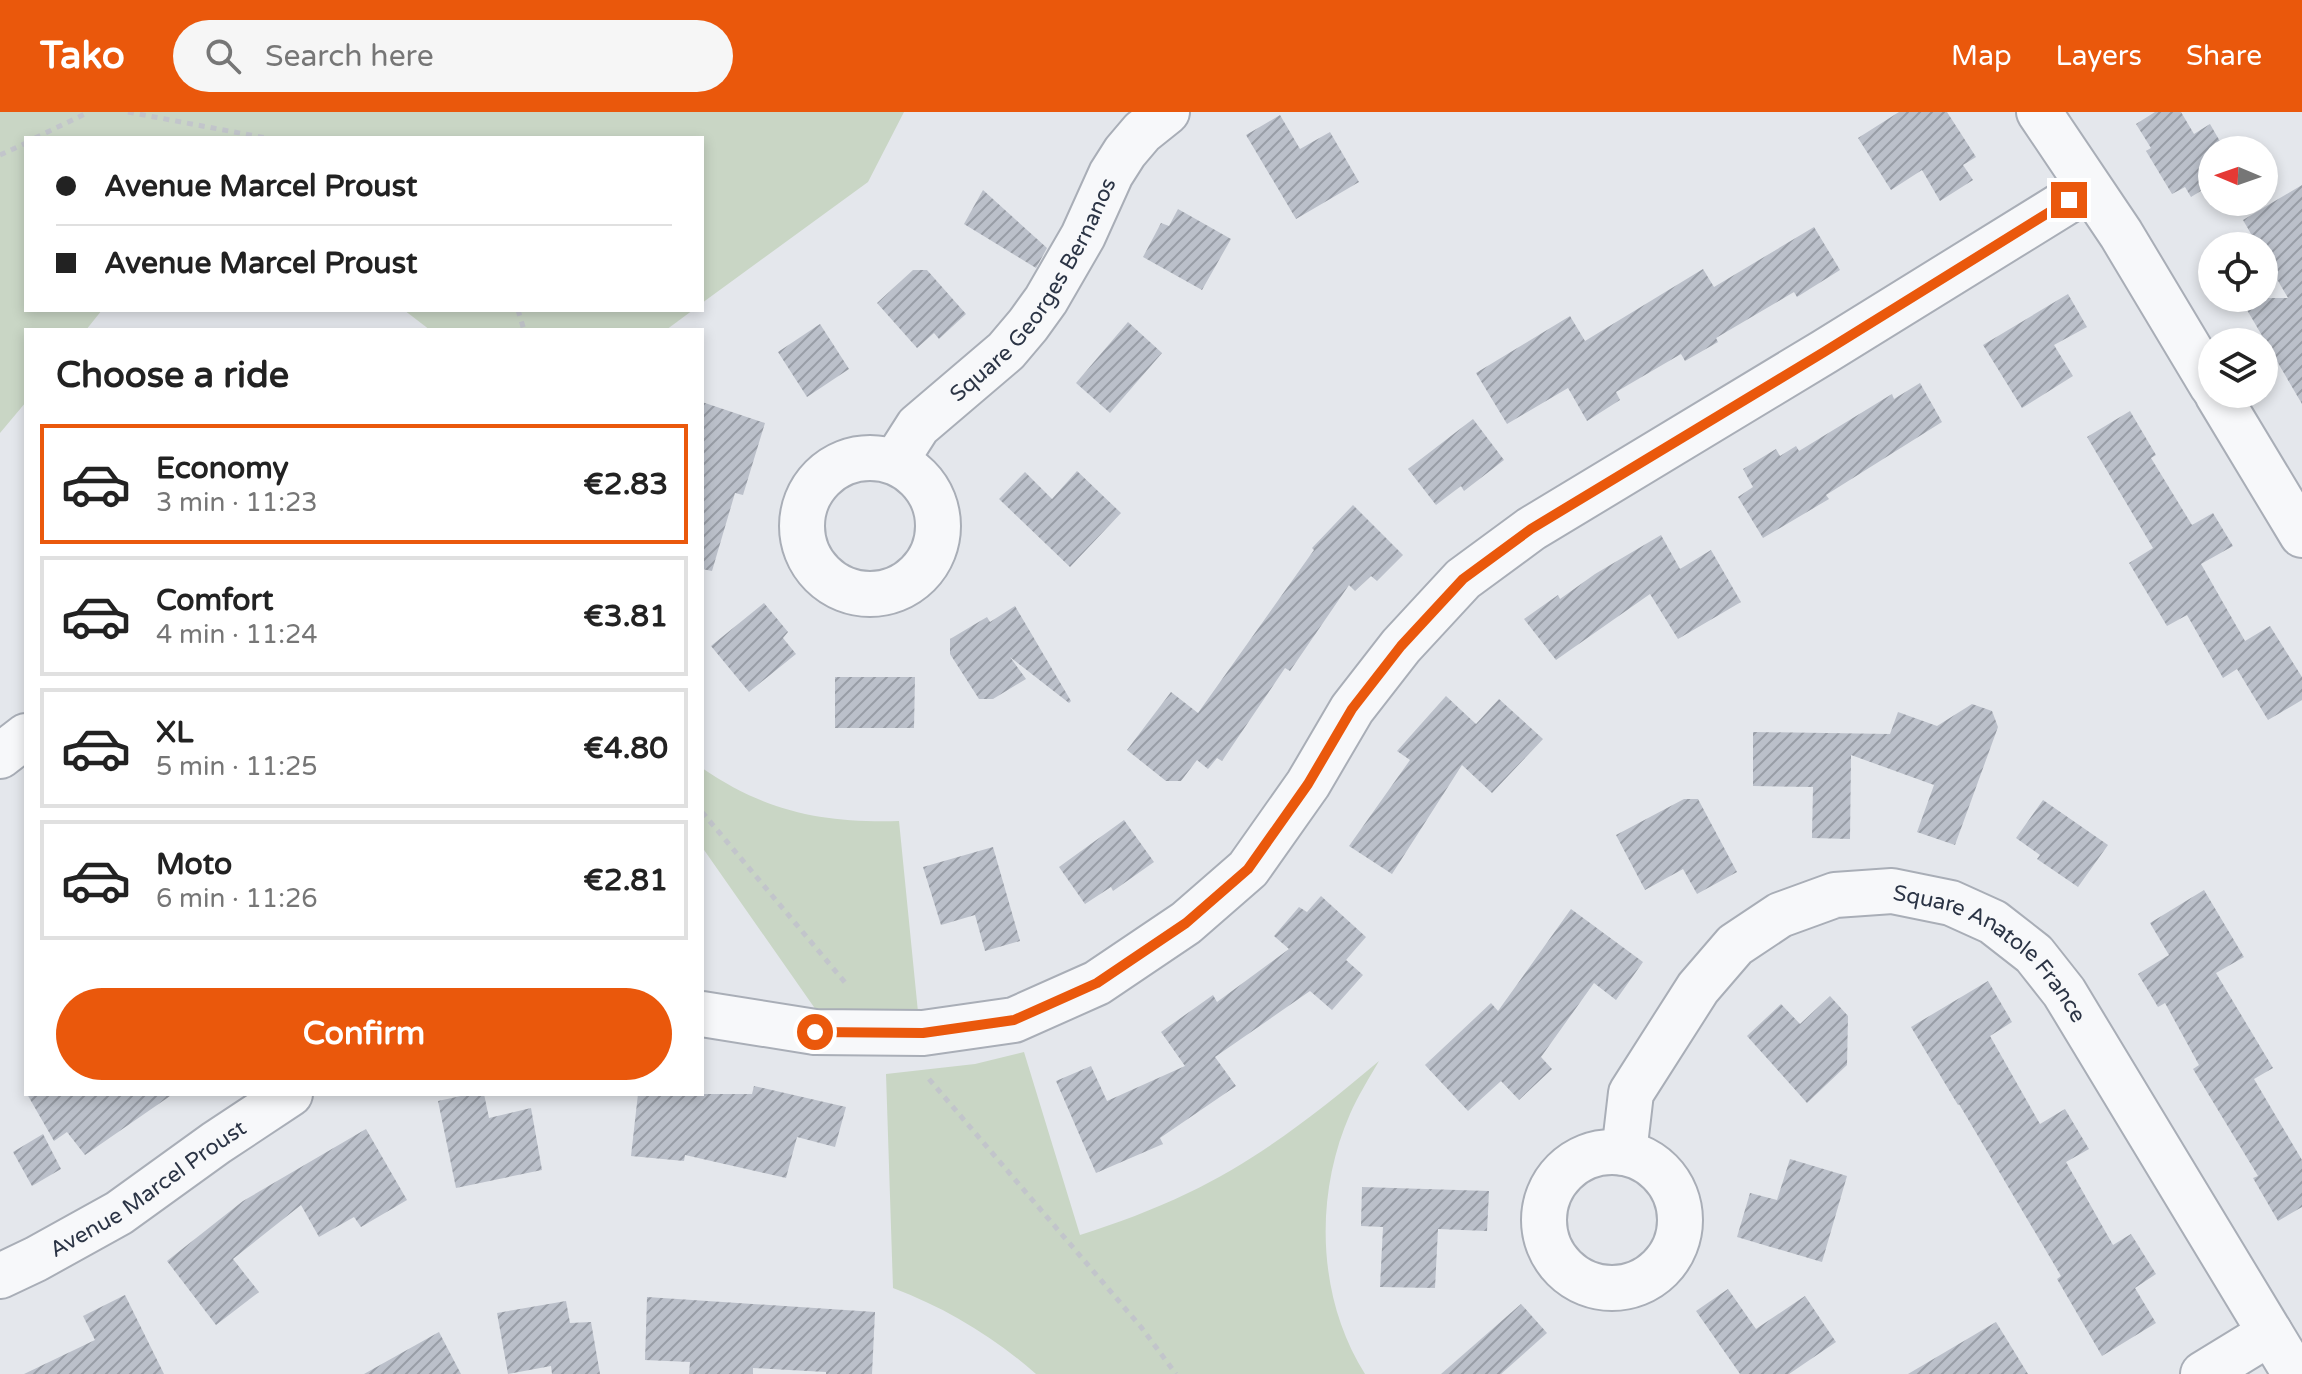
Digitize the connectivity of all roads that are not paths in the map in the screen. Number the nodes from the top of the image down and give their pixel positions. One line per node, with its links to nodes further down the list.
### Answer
1 (1167, 112): 6 (street, Square Georges Bernanos)
2 (2039, 112): 3 (street)
3 (2089, 188): 4 (street); 10 (street)
4 (2198, 363)
5 (2225, 408): 7 (street)
6 (895, 462)
7 (2302, 535)
8 (24, 738): 9 (street)
9 (0, 756)
10 (704, 1014)
11 (287, 1096): 13 (street, Avenue Marcel Proust)
12 (1624, 1153): 14 (street, Square Anatole France)
13 (0, 1276)
14 (2270, 1333): 15 (street); 16 (street, Square Anatole France)
15 (2203, 1374)
16 (2295, 1374)

